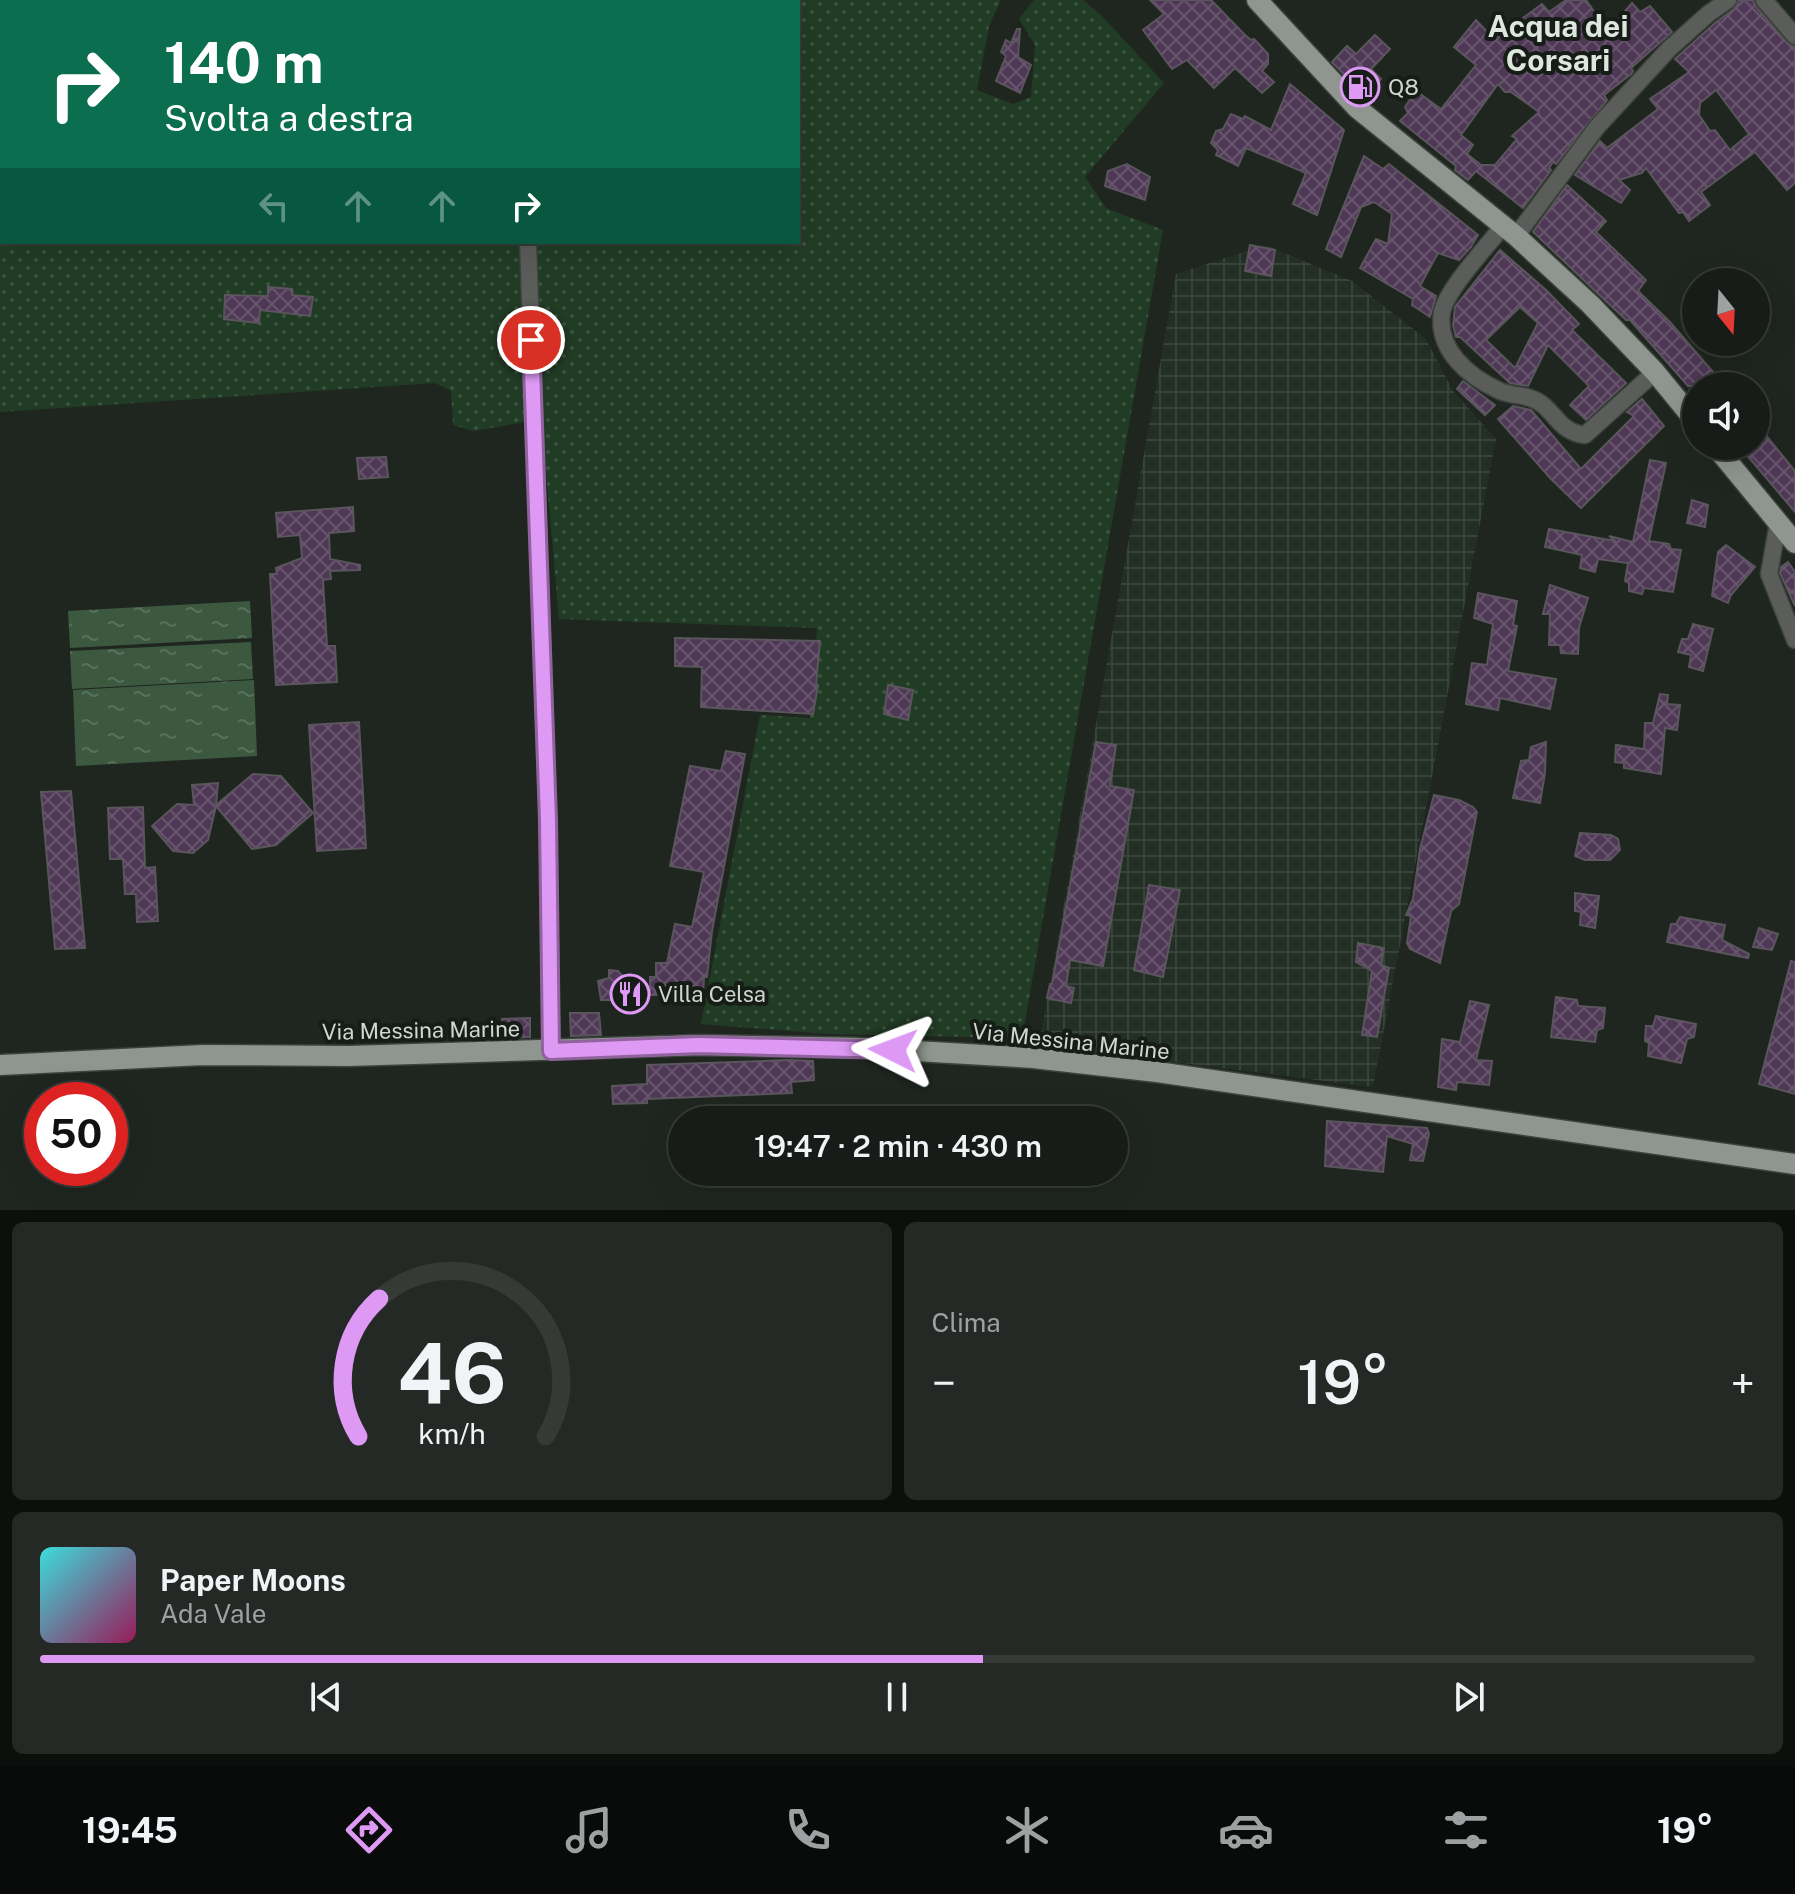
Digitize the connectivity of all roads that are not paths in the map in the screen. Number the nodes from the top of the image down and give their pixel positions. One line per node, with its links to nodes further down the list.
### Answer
1 (1257, 0): 5 (main road)
2 (1728, 0): 5 (street)
3 (1764, 0): 4 (street)
4 (1795, 36)
5 (1510, 231): 7 (main road); 7 (street)
6 (528, 244): 13 (street)
7 (1655, 372): 8 (main road)
8 (1682, 405)
9 (1726, 460): 10 (main road)
10 (1778, 523): 11 (main road); 12 (street)
11 (1795, 543)
12 (1795, 640)
13 (551, 1051): 14 (main road, Via Messina Marine); 15 (main road, Via Messina Marine)
14 (0, 1065)
15 (1795, 1164)

